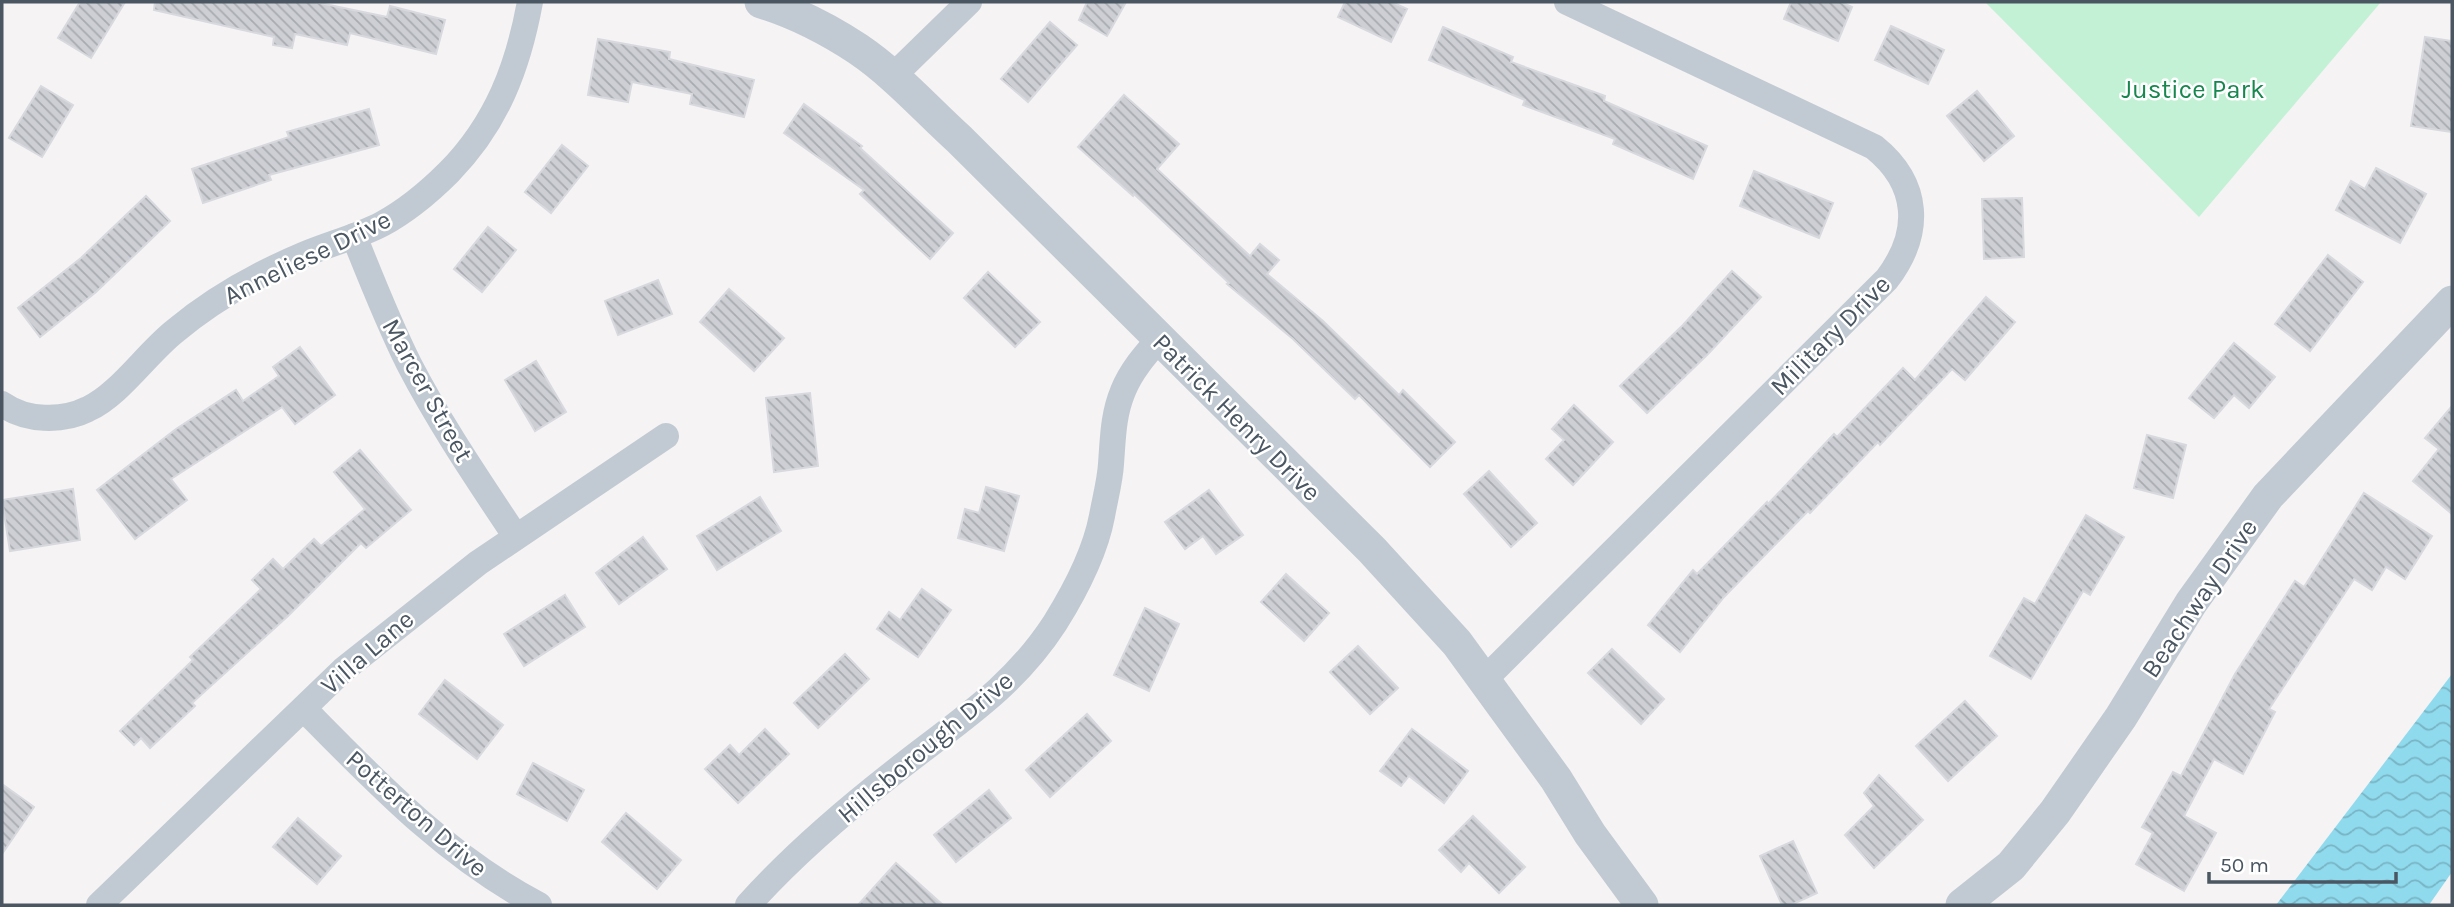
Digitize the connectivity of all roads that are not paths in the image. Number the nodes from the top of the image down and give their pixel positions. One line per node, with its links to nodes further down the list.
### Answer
1 (530, 2): 6 (street, Anneliese Drive)
2 (761, 2): 5 (street, Patrick Henry Drive)
3 (969, 2): 5 (street)
4 (1567, 2): 12 (street, Military Drive)
5 (892, 77): 8 (street, Patrick Henry Drive)
6 (354, 236): 9 (street, Anneliese Drive); 11 (street, Marcer Street)
7 (2452, 302): 18 (street, Beachway Drive)
8 (1159, 339): 12 (street, Patrick Henry Drive); 16 (street, Hillsborough Drive)
9 (2, 404)
10 (666, 436): 11 (street, Villa Lane)
11 (516, 537): 13 (street, Villa Lane)
12 (1485, 679): 17 (street, Patrick Henry Drive)
13 (304, 709): 14 (street, Villa Lane); 15 (street, Potterton Drive)
14 (99, 905)
15 (539, 905)
16 (748, 905)
17 (1642, 905)
18 (1962, 905)

